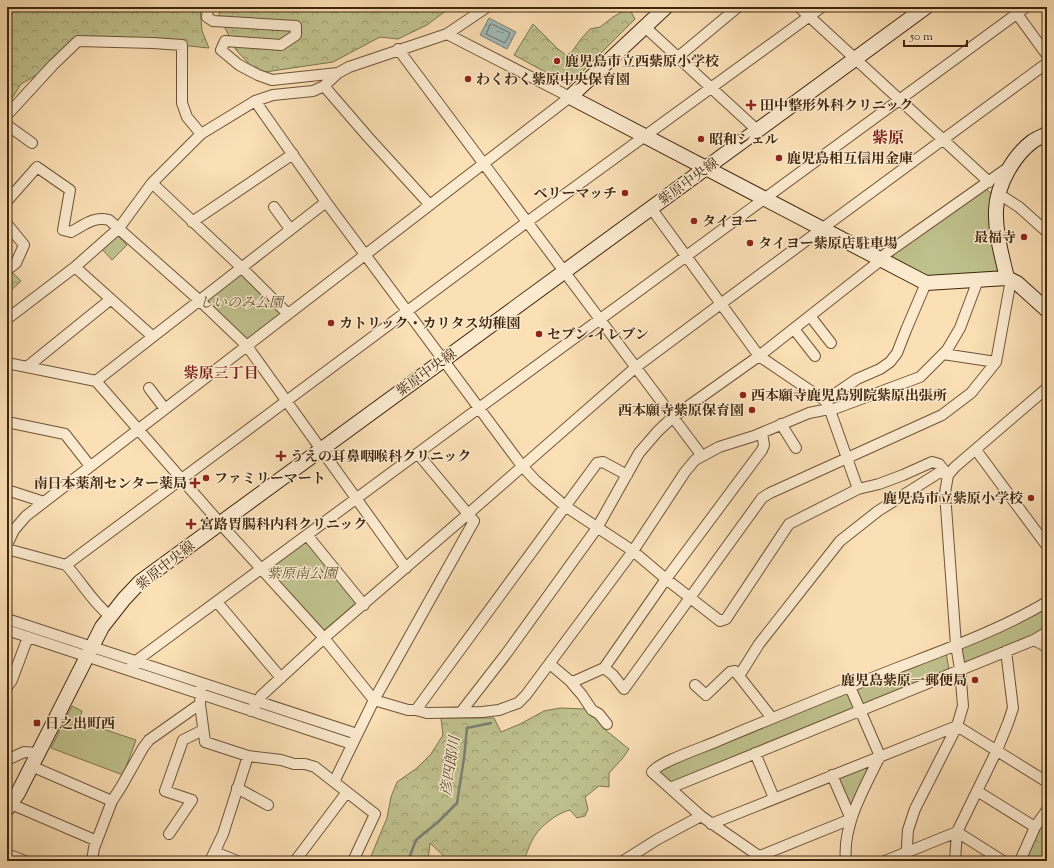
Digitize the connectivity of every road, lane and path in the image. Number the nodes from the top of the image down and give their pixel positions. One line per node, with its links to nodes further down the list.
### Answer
1 (208, 7): 18 (street)
2 (487, 7): 12 (street)
3 (666, 7): 11 (street)
4 (738, 7): 15 (street)
5 (799, 7): 10 (street)
6 (822, 7): 10 (street)
7 (926, 7): 16 (street, 紫原中央線)
8 (1026, 7): 9 (street)
9 (1014, 10): 14 (street); 22 (street)
10 (809, 16): 16 (street); 20 (street)
11 (645, 27): 15 (street); 21 (street)
12 (447, 34): 13 (street); 21 (street)
13 (398, 49): 18 (street); 33 (street)
14 (1047, 55)
15 (678, 57): 20 (street)
16 (856, 58): 22 (street); 26 (street, 紫原中央線)
17 (1047, 63): 30 (street)
18 (338, 73): 19 (street)
19 (324, 86): 23 (street); 42 (street)
20 (711, 88): 26 (street); 29 (street)
21 (570, 97): 29 (street); 33 (street)
22 (900, 100): 30 (street); 39 (street)
23 (256, 101): 27 (street); 32 (street)
24 (7, 115): 27 (street)
25 (7, 125): 31 (street)
26 (757, 130): 35 (street, 紫原中央線)
27 (201, 134): 37 (street)
28 (1047, 134): 34 (street)
29 (645, 136): 35 (street); 46 (street)
30 (943, 140): 36 (street); 50 (street)
31 (32, 143)
32 (293, 154): 41 (street); 45 (street)
33 (484, 163): 42 (street); 46 (street)
34 (1012, 165): 36 (street); 38 (street)
35 (705, 168): 39 (street); 44 (street, 紫原中央線)
36 (989, 182): 54 (street)
37 (152, 183): 45 (street); 48 (street)
38 (999, 194): 51 (street); 59 (street)
39 (764, 199): 50 (street); 53 (street)
40 (7, 201): 48 (street)
41 (326, 202): 49 (street); 52 (street)
42 (430, 205): 52 (street)
43 (274, 207): 49 (street)
44 (651, 208): 53 (street); 58 (street, 紫原中央線)
45 (192, 222): 56 (street)
46 (527, 222): 58 (street); 66 (street)
47 (7, 224): 57 (street)
48 (119, 228): 55 (street); 63 (street)
49 (290, 229): 56 (street)
50 (822, 229): 54 (street); 64 (street)
51 (1046, 230)
52 (366, 255): 66 (street); 67 (street)
53 (686, 257): 64 (street); 70 (street)
54 (881, 260): 61 (street); 68 (street)
55 (75, 266): 62 (street); 69 (street)
56 (241, 267): 63 (street); 67 (street)
57 (7, 270)
58 (564, 271): 70 (street); 78 (street, 紫原中央線)
59 (1007, 278): 60 (street); 65 (street); 79 (street)
60 (978, 280): 61 (street); 75 (street)
61 (926, 283): 87 (street)
62 (111, 299): 72 (street); 81 (street)
63 (199, 300): 72 (street); 74 (street)
64 (721, 303): 76 (street); 82 (street)
65 (1047, 310)
66 (408, 312): 78 (street); 86 (street)
67 (288, 314): 74 (street)
68 (810, 316): 71 (street); 73 (street)
69 (7, 319)
70 (600, 320): 82 (street); 88 (street)
71 (794, 329): 76 (street); 77 (street)
72 (152, 336): 83 (street)
73 (831, 343)
74 (247, 346): 86 (street); 89 (street)
75 (944, 354): 79 (street); 87 (street)
76 (759, 356): 87 (street); 90 (street)
77 (815, 356)
78 (443, 360): 88 (street); 96 (street, 紫原中央線)
79 (996, 362): 100 (street)
80 (7, 363): 81 (street)
81 (28, 367): 83 (street)
82 (636, 368): 90 (street); 102 (street)
83 (96, 381): 93 (street)
84 (149, 388): 89 (street)
85 (1047, 388): 97 (street)
86 (286, 402): 96 (street); 105 (street)
87 (828, 405): 92 (street); 100 (street)
88 (479, 408): 98 (street); 102 (street)
89 (165, 409): 93 (street)
90 (674, 417): 99 (street); 103 (street)
91 (7, 422): 101 (street)
92 (781, 424): 94 (street); 95 (street)
93 (139, 429): 101 (street); 105 (street)
94 (762, 433): 99 (street); 122 (street)
95 (796, 448)
96 (321, 449): 108 (street); 112 (street, 紫原中央線)
97 (976, 450): 104 (street); 116 (street)
98 (418, 454): 108 (street); 111 (street)
99 (702, 456): 118 (street)
100 (847, 459): 106 (street); 123 (street)
101 (90, 466): 109 (street)
102 (522, 466): 110 (street); 111 (street)
103 (627, 475): 110 (street); 113 (street)
104 (948, 475): 106 (street); 134 (street); 143 (street)
105 (182, 479): 112 (street); 119 (street)
106 (858, 489): 123 (street)
107 (7, 490): 109 (street)
108 (356, 499): 114 (street); 120 (street)
109 (44, 502): 115 (street)
110 (565, 506): 113 (street); 152 (street)
111 (468, 514): 120 (street); 150 (street)
112 (220, 523): 121 (street); 127 (street, 紫原中央線)
113 (597, 528): 118 (street); 155 (street)
114 (307, 535): 121 (street); 126 (street)
115 (7, 545)
116 (1047, 546)
117 (7, 549): 119 (street)
118 (633, 552): 122 (street); 139 (street)
119 (66, 565): 127 (street)
120 (406, 568): 126 (street)
121 (261, 569): 124 (street); 132 (street)
122 (666, 579): 123 (street); 140 (street)
123 (689, 597): 140 (street)
124 (216, 602): 138 (street); 144 (street)
125 (1047, 602): 134 (street)
126 (364, 605): 132 (street)
127 (110, 616): 137 (street, 紫原中央線)
128 (7, 619): 137 (street)
129 (7, 630): 131 (street)
130 (1047, 632): 133 (street)
131 (28, 637): 137 (street); 147 (street)
132 (324, 638): 144 (street); 150 (street)
133 (1034, 640): 135 (street); 136 (street)
134 (956, 646): 141 (street); 148 (street)
135 (1047, 647)
136 (1006, 651): 141 (street); 162 (street)
137 (89, 652): 138 (street); 142 (street); 163 (street, 紫原中央線)
138 (136, 661): 142 (street); 149 (street)
139 (550, 664): 145 (street); 155 (street)
140 (604, 668): 145 (street)
141 (960, 669): 153 (street); 158 (street)
142 (128, 670): 149 (street)
143 (739, 676): 146 (street); 156 (street)
144 (281, 678): 151 (street)
145 (570, 681): 157 (street)
146 (695, 685)
147 (7, 687)
148 (850, 687): 153 (street); 156 (street)
149 (200, 694): 151 (street); 154 (street); 159 (street); 177 (street)
150 (374, 700): 152 (street); 160 (street)
151 (257, 701): 154 (street); 160 (street)
152 (416, 710): 155 (street)
153 (861, 710): 164 (street); 166 (street)
154 (251, 711): 161 (street)
155 (461, 712)
156 (772, 718): 173 (street)
157 (606, 724)
158 (957, 726): 162 (street); 166 (street); 190 (street)
159 (203, 730): 165 (street); 186 (street)
160 (357, 734): 161 (street)
161 (352, 744): 170 (street)
162 (998, 750): 171 (street); 174 (street)
163 (38, 753): 167 (street); 168 (street, 紫原中央線)
164 (755, 753): 173 (street); 176 (street)
165 (248, 756): 170 (street); 172 (street)
166 (880, 756): 169 (street); 182 (street)
167 (7, 760)
168 (31, 766): 177 (street); 179 (street, 紫原中央線)
169 (832, 775): 176 (street); 182 (street)
170 (334, 782): 175 (street)
171 (1047, 782)
172 (237, 788): 178 (street); 189 (street)
173 (670, 788): 181 (street)
174 (977, 791): 184 (street); 185 (street)
175 (347, 792): 196 (street); 197 (street)
176 (774, 798): 183 (street)
177 (112, 801): 187 (street)
178 (268, 805)
179 (9, 807): 187 (street)
180 (1047, 810): 184 (street)
181 (701, 816): 183 (street); 191 (street)
182 (851, 819): 192 (street); 199 (street)
183 (711, 824): 192 (street)
184 (1035, 827): 203 (street)
185 (957, 832): 190 (street); 201 (street); 202 (street)
186 (169, 834)
187 (97, 841): 194 (street)
188 (7, 854): 193 (street)
189 (213, 857): 195 (street)
190 (906, 857): 200 (street)
191 (636, 858): 198 (street)
192 (763, 859)
193 (25, 861)
194 (92, 861)
195 (237, 861)
196 (295, 861)
197 (353, 861)
198 (623, 861)
199 (846, 861)
200 (885, 861)
201 (955, 861)
202 (1003, 861)
203 (1020, 861)

